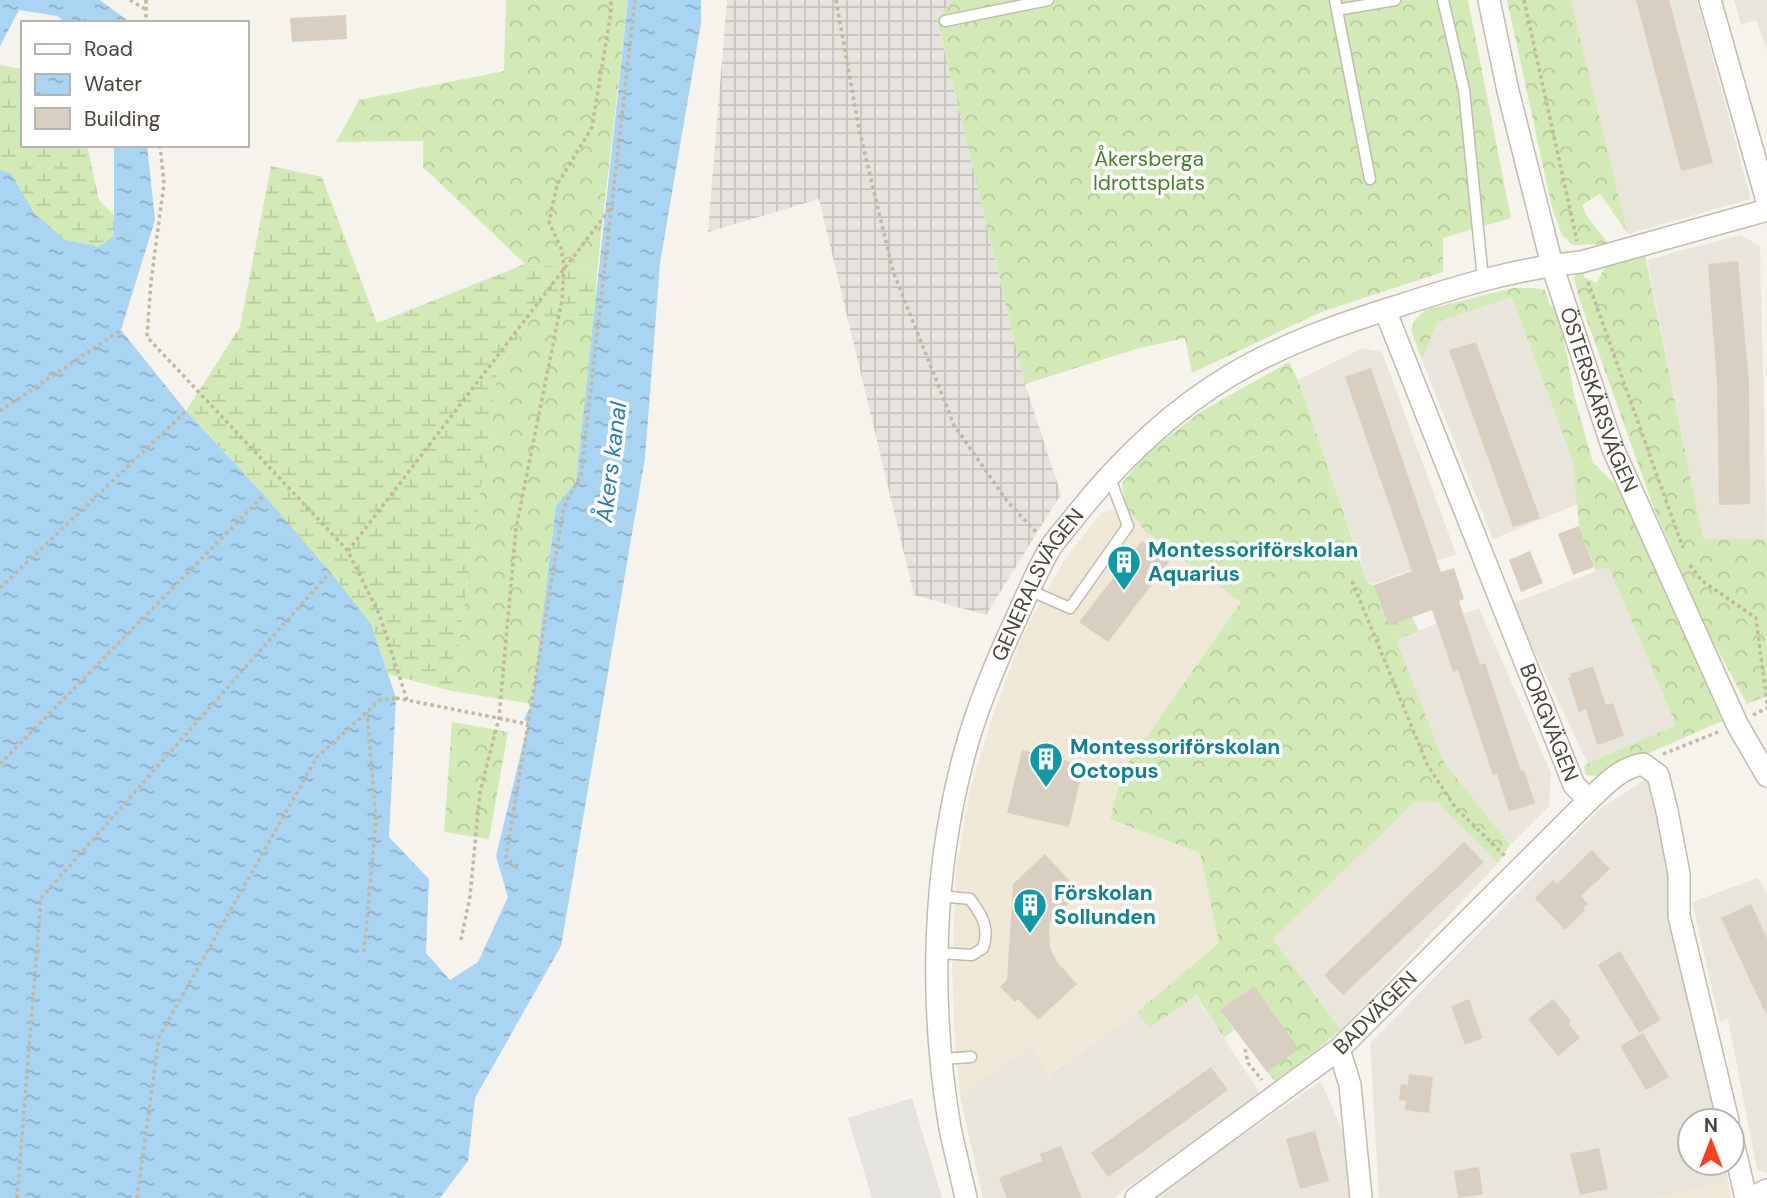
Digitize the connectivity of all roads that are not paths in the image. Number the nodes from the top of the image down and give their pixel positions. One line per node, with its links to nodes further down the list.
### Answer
1 (1048, 0): 7 (lane)
2 (1395, 0): 6 (lane)
3 (1443, 0): 12 (lane)
4 (1489, 0): 11 (street, ÖSTERSKÄRSVÄGEN)
5 (1710, 0): 9 (street)
6 (1336, 5): 8 (lane)
7 (945, 21)
8 (1370, 179)
9 (1767, 201)
10 (1767, 210): 11 (street, GENERALSVÄGEN)
11 (1552, 265): 12 (street, GENERALSVÄGEN); 16 (street, ÖSTERSKÄRSVÄGEN)
12 (1483, 279): 13 (street, GENERALSVÄGEN)
13 (1385, 310): 14 (street, GENERALSVÄGEN); 17 (street, BORGVÄGEN)
14 (1109, 476): 15 (street, GENERALSVÄGEN); 15 (lane)
15 (1030, 590): 18 (street, GENERALSVÄGEN)
16 (1767, 776)
17 (1589, 800): 20 (street, BADVÄGEN); 23 (street, BORGVÄGEN)
18 (941, 896): 19 (street, GENERALSVÄGEN); 19 (lane)
19 (938, 953): 22 (street, GENERALSVÄGEN)
20 (1339, 1049): 27 (street, BADVÄGEN); 28 (street)
21 (971, 1057): 22 (lane)
22 (942, 1059): 26 (street, GENERALSVÄGEN)
23 (1725, 1107)
24 (1742, 1177): 29 (street)
25 (1767, 1189): 29 (street)
26 (966, 1198)
27 (1136, 1198)
28 (1362, 1198)
29 (1748, 1198)

